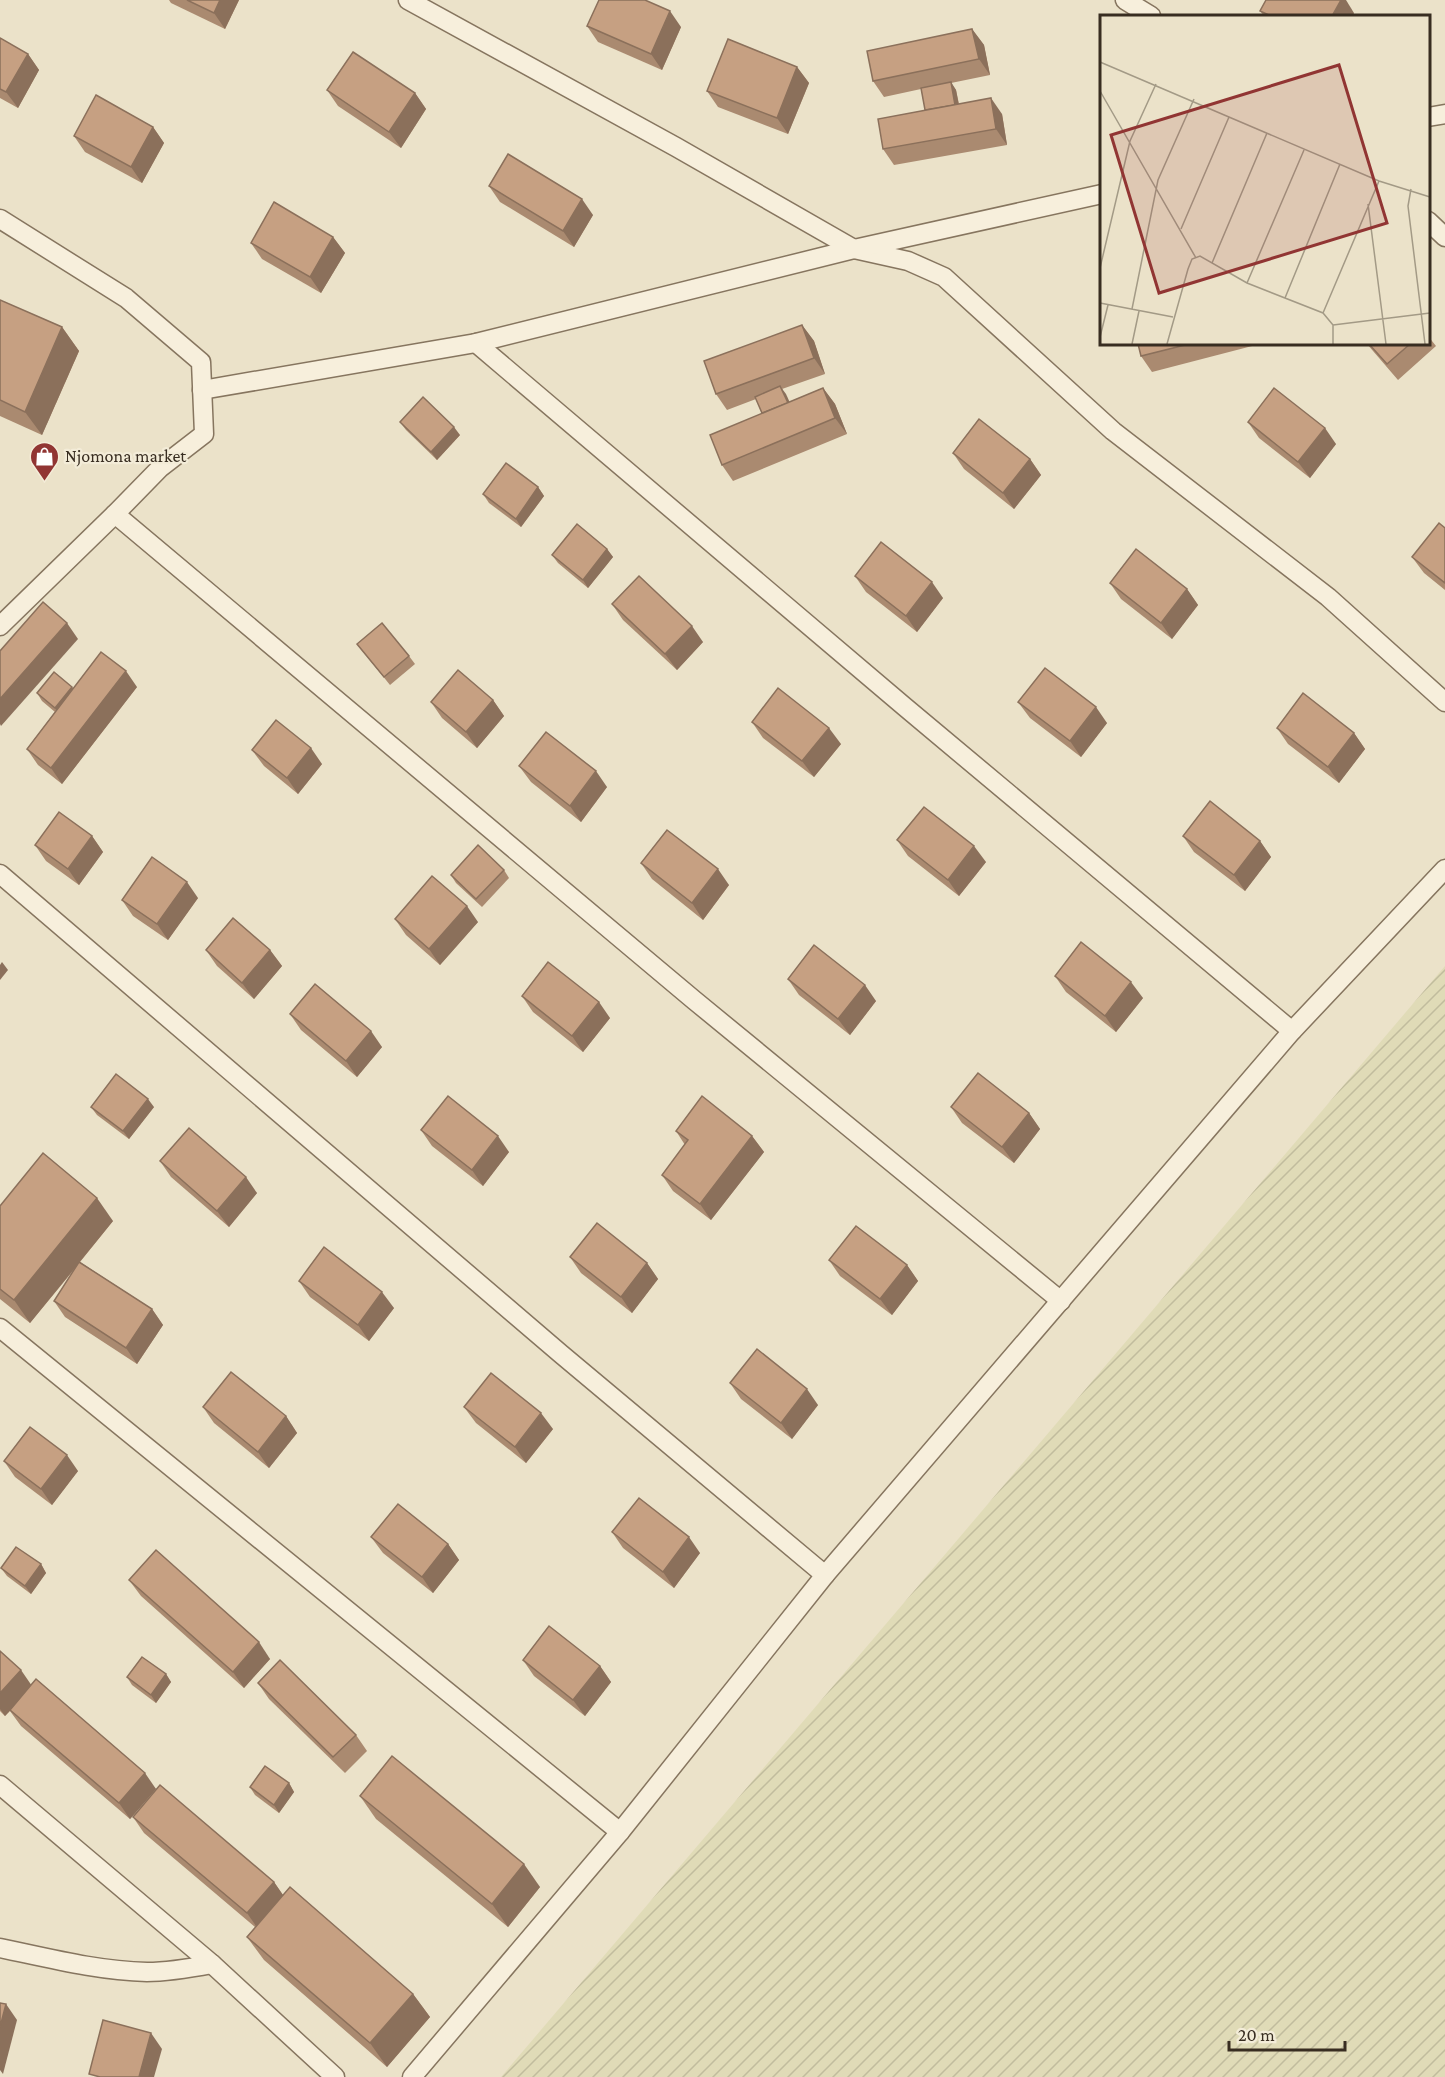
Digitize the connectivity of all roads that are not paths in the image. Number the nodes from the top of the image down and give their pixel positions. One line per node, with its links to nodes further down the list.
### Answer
1 (408, 0): 10 (lane)
2 (1125, 0): 3 (lane)
3 (1149, 15)
4 (1445, 114): 5 (lane)
5 (1430, 117)
6 (1100, 194): 10 (lane)
7 (0, 219): 12 (lane)
8 (1430, 223): 9 (lane)
9 (1445, 237)
10 (854, 249): 11 (lane); 15 (lane)
11 (476, 343): 12 (lane); 18 (lane)
12 (202, 390): 13 (lane)
13 (116, 514): 14 (lane); 19 (lane)
14 (0, 626)
15 (1445, 702)
16 (1445, 869): 18 (lane)
17 (0, 874): 21 (lane)
18 (1292, 1031): 19 (lane)
19 (1060, 1301): 21 (lane)
20 (0, 1328): 23 (lane)
21 (825, 1575): 23 (lane)
22 (0, 1785): 25 (lane)
23 (620, 1832): 27 (lane)
24 (0, 1948): 25 (lane)
25 (212, 1964): 26 (lane)
26 (335, 2077)
27 (412, 2077)

